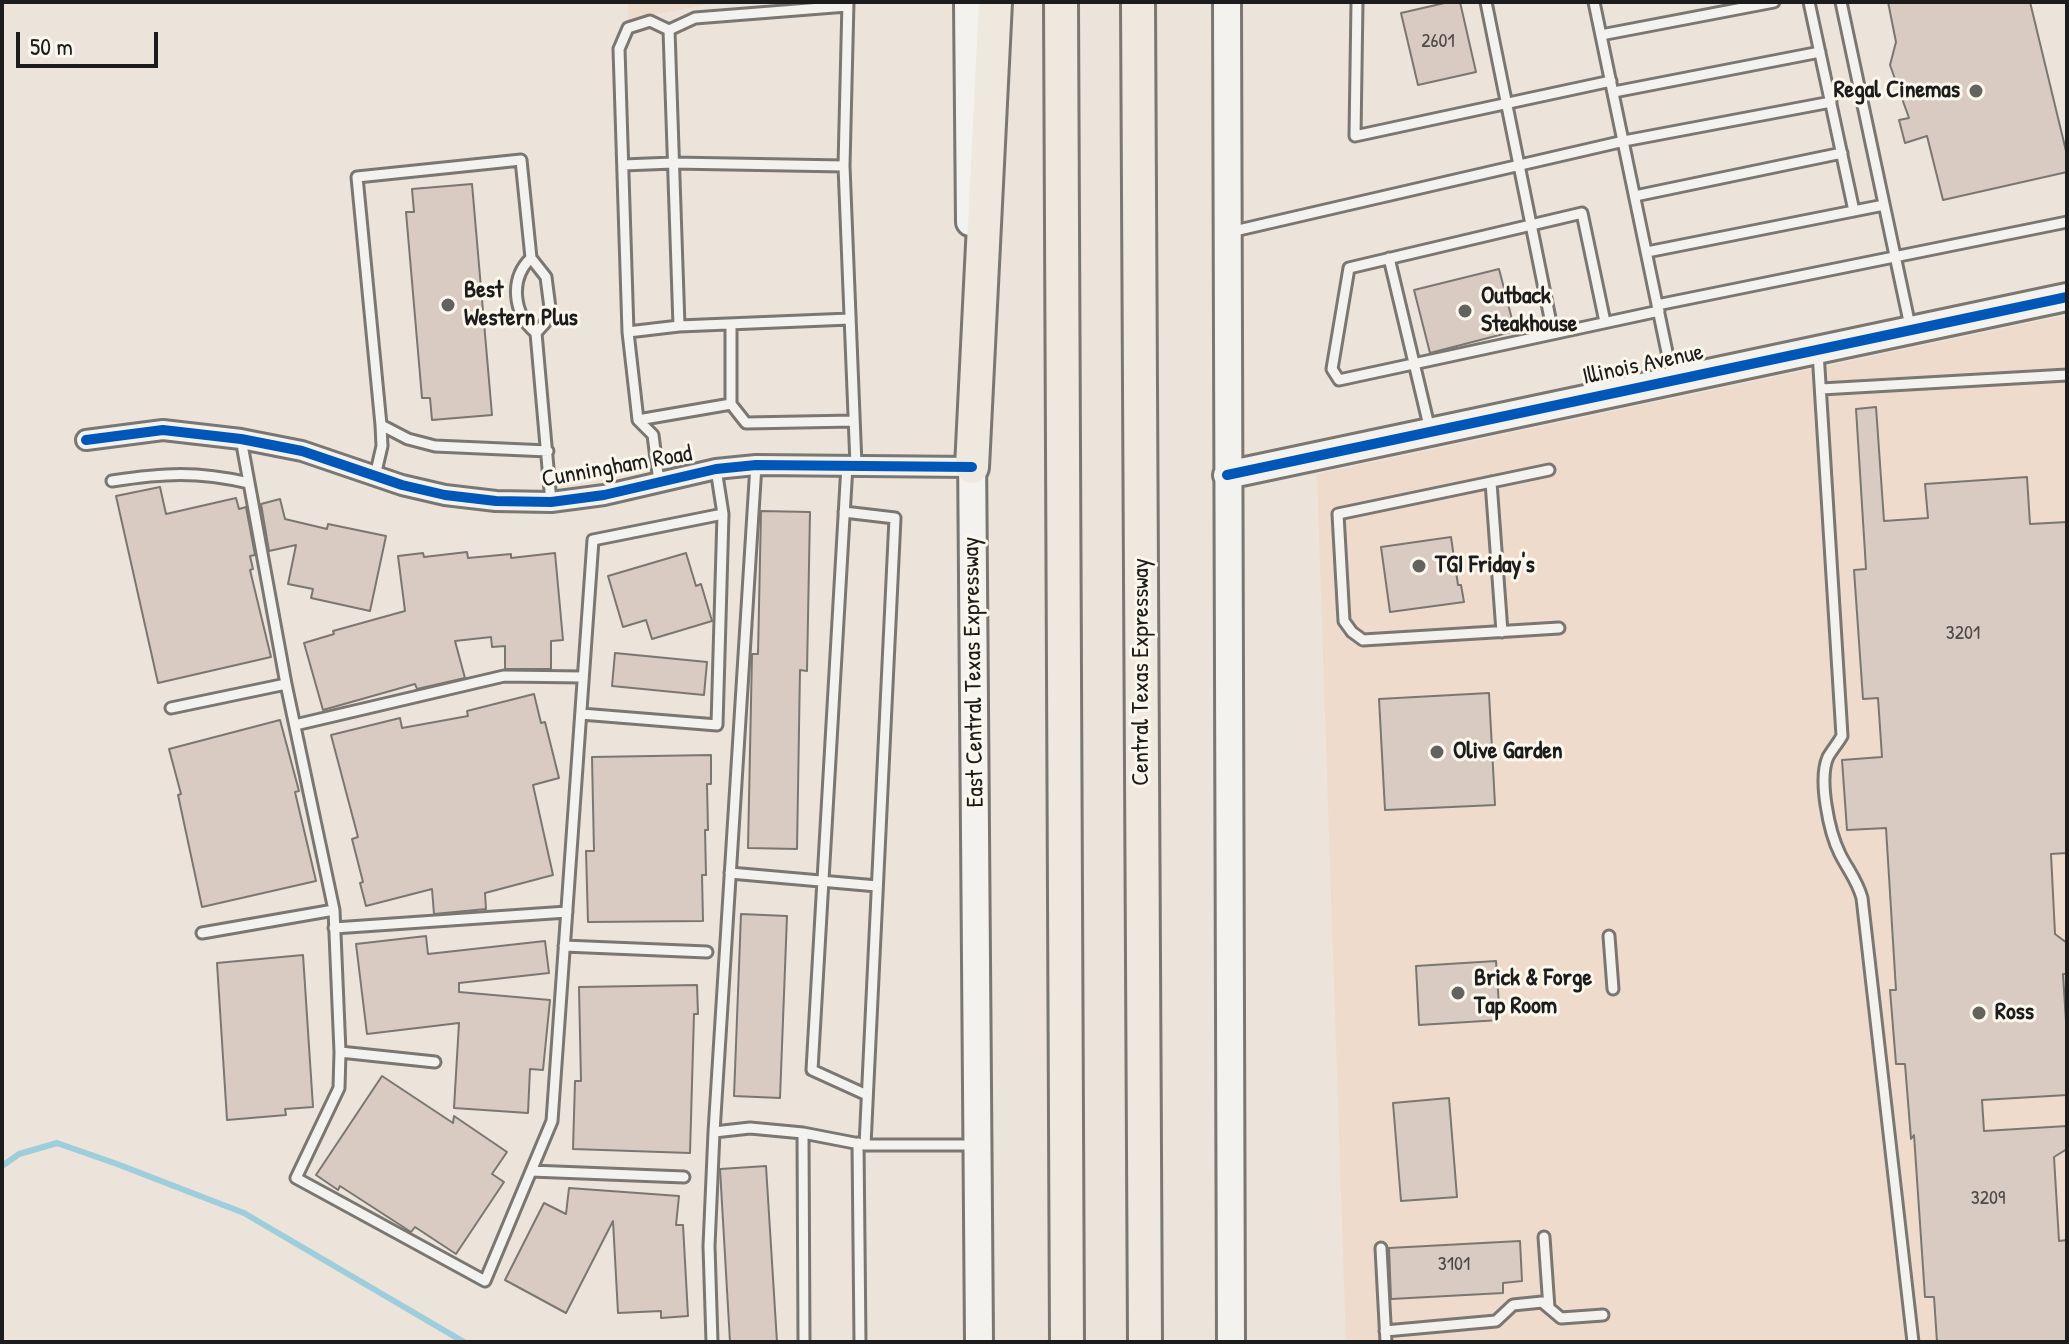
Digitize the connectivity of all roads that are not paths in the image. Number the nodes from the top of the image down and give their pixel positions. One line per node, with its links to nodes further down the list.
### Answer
1 (968, 2): 60 (main road, East Central Texas Expressway)
2 (995, 2): 60 (highway)
3 (1061, 2): 108 (highway)
4 (1138, 2): 109 (highway, Central Texas Expressway)
5 (1227, 2): 30 (main road)
6 (1357, 2): 18 (lane)
7 (1486, 2): 18 (lane)
8 (1594, 2): 14 (lane)
9 (1774, 2): 14 (lane)
10 (1809, 2): 15 (lane)
11 (1841, 2): 26 (lane)
12 (848, 4): 13 (lane); 23 (lane)
13 (669, 30): 21 (lane); 22 (lane)
14 (1601, 35): 16 (lane)
15 (1820, 52): 16 (lane); 17 (lane)
16 (1612, 87): 18 (lane); 19 (lane)
17 (1831, 102): 19 (lane); 20 (lane)
18 (1506, 104): 24 (lane)
19 (1624, 141): 24 (lane); 25 (lane)
20 (1842, 153): 25 (lane); 27 (lane)
21 (673, 163): 22 (lane); 23 (lane); 40 (lane)
22 (623, 165): 42 (lane)
23 (844, 166): 37 (lane)
24 (1519, 166): 29 (lane); 30 (lane)
25 (1635, 196): 31 (lane)
26 (1884, 205): 27 (lane); 32 (lane)
27 (1854, 211): 31 (lane)
28 (2067, 222): 32 (lane)
29 (1531, 225): 34 (lane); 38 (lane); 44 (lane)
30 (1227, 233): 63 (main road)
31 (1647, 252): 36 (lane)
32 (1895, 257): 36 (lane); 41 (lane)
33 (531, 258): 43 (lane); 43 (lane); 53 (lane)
34 (1389, 258): 46 (lane); 46 (lane)
35 (2067, 297): 41 (main road, Illinois Avenue)
36 (1658, 308): 38 (lane); 48 (lane)
37 (850, 319): 39 (lane); 52 (lane)
38 (1605, 322): 44 (lane)
39 (731, 324): 40 (lane); 50 (lane)
40 (679, 326): 42 (lane)
41 (1911, 330): 45 (main road, Illinois Avenue)
42 (628, 332): 51 (lane)
43 (536, 333): 57 (lane)
44 (1553, 333): 46 (lane)
45 (1818, 349): 48 (main road, Illinois Avenue); 49 (lane)
46 (1413, 364): 54 (lane)
47 (2067, 375): 49 (lane)
48 (1672, 380): 54 (main road, Illinois Avenue)
49 (1821, 389): 111 (lane)
50 (731, 404): 51 (lane); 52 (lane)
51 (638, 420): 66 (lane)
52 (854, 421): 59 (lane)
53 (381, 425): 57 (lane); 64 (lane)
54 (1430, 431): 63 (main road, Illinois Avenue)
55 (241, 439): 56 (street, Cunningham Road); 64 (street, Cunningham Road); 68 (lane)
56 (86, 440)
57 (548, 451): 69 (lane)
58 (756, 465): 59 (street, Cunningham Road); 61 (street, Cunningham Road); 79 (lane)
59 (852, 465): 60 (street, Cunningham Road); 70 (lane)
60 (972, 467): 96 (main road, East Central Texas Expressway)
61 (716, 469): 66 (street, Cunningham Road); 71 (lane)
62 (1549, 470): 67 (lane)
63 (1227, 475): 110 (main road)
64 (375, 476): 69 (street, Cunningham Road)
65 (112, 481): 68 (lane)
66 (659, 482): 69 (street, Cunningham Road)
67 (1491, 482): 73 (lane); 73 (lane)
68 (249, 483): 75 (lane)
69 (551, 502)
70 (844, 512): 80 (lane); 81 (lane)
71 (723, 514): 74 (lane); 77 (lane)
72 (1559, 628): 73 (lane)
73 (1502, 632)
74 (583, 677): 77 (lane); 78 (lane)
75 (286, 684): 76 (lane); 78 (lane)
76 (171, 708)
77 (581, 714): 83 (lane)
78 (295, 725): 82 (lane)
79 (730, 873): 80 (lane); 93 (lane)
80 (823, 881): 81 (lane); 92 (lane)
81 (877, 886): 92 (lane)
82 (334, 910): 84 (lane); 85 (lane)
83 (567, 912): 84 (lane); 87 (lane)
84 (334, 928): 90 (lane)
85 (202, 933)
86 (1609, 936): 89 (lane)
87 (564, 946): 88 (lane); 97 (lane)
88 (707, 952)
89 (1613, 989)
90 (340, 1052): 91 (lane); 97 (lane)
91 (435, 1062)
92 (867, 1095): 95 (lane)
93 (714, 1132): 94 (lane); 104 (lane)
94 (803, 1133): 95 (lane); 105 (lane)
95 (861, 1144): 96 (lane); 106 (lane)
96 (979, 1145): 107 (main road, East Central Texas Expressway)
97 (531, 1171): 98 (lane)
98 (684, 1177)
99 (1544, 1237): 101 (lane)
100 (1381, 1248): 103 (lane)
101 (1549, 1308): 102 (lane); 103 (lane)
102 (1603, 1315)
103 (1385, 1337)
104 (712, 1342)
105 (804, 1342)
106 (860, 1342)
107 (979, 1342)
108 (1067, 1342)
109 (1145, 1342)
110 (1231, 1342)
111 (1913, 1342)

